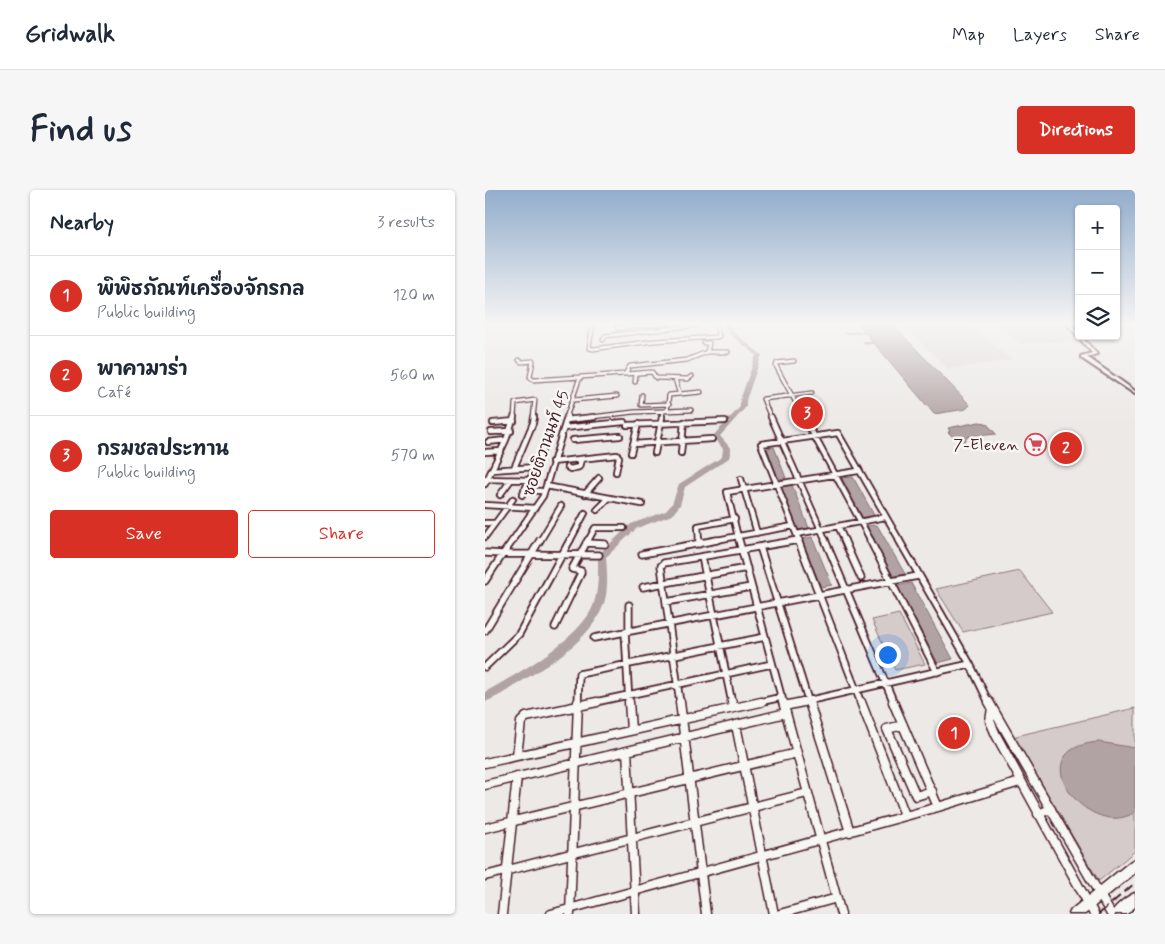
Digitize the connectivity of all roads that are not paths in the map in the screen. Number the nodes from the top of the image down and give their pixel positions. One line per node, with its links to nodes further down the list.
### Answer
1 (695, 357): 6 (street, ซอยติวานนท์ 45)
2 (1087, 357): 14 (street)
3 (519, 360): 8 (street)
4 (794, 361): 17 (street)
5 (636, 373): 6 (street); 9 (street); 10 (street)
6 (625, 374): 8 (street, ซอยติวานนท์ 45)
7 (692, 376): 9 (street)
8 (580, 377): 18 (street, ซอยติวานนท์ 45)
9 (675, 379): 11 (street)
10 (635, 382)
11 (679, 392): 12 (street); 19 (street)
12 (701, 392)
13 (812, 393): 17 (street)
14 (1135, 394)
15 (642, 395): 19 (street)
16 (617, 396): 18 (street)
17 (793, 396): 35 (street); 40 (street)
18 (574, 400): 22 (street, ซอยติวานนท์ 45)
19 (669, 404): 21 (street)
20 (691, 410): 21 (street)
21 (665, 411): 22 (street); 28 (street)
22 (566, 420): 31 (street, ซอยติวานนท์ 45)
23 (514, 421): 26 (street); 32 (street); 54 (street)
24 (725, 421): 25 (street)
25 (684, 422): 28 (street); 42 (street)
26 (493, 423)
27 (552, 423): 52 (street)
28 (661, 423): 29 (street); 43 (street)
29 (638, 424): 30 (street); 44 (street)
30 (591, 426): 31 (street); 36 (street)
31 (564, 428): 51 (street, ซอยติวานนท์ 45)
32 (511, 431): 33 (street); 38 (street)
33 (491, 432)
34 (620, 436): 36 (street)
35 (813, 436): 40 (street); 56 (street); 58 (street)
36 (589, 439): 39 (street)
37 (712, 439): 42 (street)
38 (506, 440): 41 (street); 45 (street)
39 (573, 440)
40 (781, 441): 63 (street); 65 (street)
41 (488, 442)
42 (682, 442): 43 (street); 49 (street)
43 (657, 443): 44 (street); 48 (street)
44 (633, 444): 47 (street)
45 (501, 451): 46 (street); 55 (street)
46 (485, 452)
47 (631, 452)
48 (655, 453)
49 (681, 453)
50 (581, 460): 51 (street); 53 (street); 57 (street)
51 (552, 462): 66 (street, ซอยติวานนท์ 45)
52 (536, 467): 54 (street); 62 (street)
53 (567, 467)
54 (514, 468): 55 (street)
55 (493, 470): 64 (street)
56 (858, 471): 58 (street); 80 (street)
57 (615, 472)
58 (835, 474): 63 (street); 82 (street)
59 (599, 478): 69 (street)
60 (741, 479): 67 (street)
61 (511, 480): 62 (street); 64 (street); 70 (street)
62 (531, 480): 68 (street)
63 (799, 480): 65 (street); 88 (street)
64 (486, 481)
65 (777, 483): 67 (street); 85 (street)
66 (546, 486): 69 (street); 77 (street, ซอยติวานนท์ 45)
67 (745, 488): 81 (street); 89 (street)
68 (541, 491)
69 (585, 494): 72 (street)
70 (500, 495)
71 (513, 498): 76 (street)
72 (609, 498): 73 (street); 78 (street)
73 (642, 504)
74 (485, 505): 76 (street)
75 (561, 506): 101 (street)
76 (507, 507): 77 (street); 84 (street)
77 (535, 508): 99 (street, ซอยติวานนท์ 45)
78 (597, 510)
79 (585, 513): 102 (street)
80 (885, 518): 82 (street); 108 (street)
81 (735, 519): 91 (street); 95 (street)
82 (861, 522): 86 (street); 111 (street)
83 (485, 523): 84 (street)
84 (495, 524): 90 (street)
85 (793, 526): 89 (street); 92 (street)
86 (838, 526): 88 (street); 109 (street)
87 (624, 528): 93 (street)
88 (821, 530): 92 (street); 115 (street)
89 (757, 533): 91 (street)
90 (486, 535)
91 (739, 537): 95 (street); 97 (street)
92 (798, 537): 96 (street); 117 (street)
93 (586, 543): 94 (street); 104 (street)
94 (605, 544)
95 (699, 544): 100 (street)
96 (760, 547): 97 (street); 119 (street)
97 (741, 550): 105 (street); 106 (street)
98 (485, 553): 99 (street)
99 (503, 554): 101 (street); 110 (street, ซอยติวานนท์ 45)
100 (642, 554)
101 (531, 555): 102 (street); 125 (street)
102 (561, 555): 104 (street); 134 (street)
103 (599, 555): 104 (street)
104 (579, 556): 124 (street)
105 (701, 557): 107 (street); 112 (street)
106 (747, 568): 107 (street); 114 (street)
107 (705, 576): 112 (street); 116 (street)
108 (918, 576): 111 (street); 133 (street)
109 (861, 578)
110 (485, 581)
111 (891, 581): 115 (street); 135 (street)
112 (664, 583): 113 (street); 118 (street)
113 (643, 587)
114 (751, 587): 116 (street); 121 (street)
115 (846, 590): 117 (street); 138 (street)
116 (710, 594): 118 (street); 122 (street)
117 (819, 595): 119 (street); 139 (street)
118 (666, 602): 123 (street)
119 (779, 603): 121 (street); 142 (street)
120 (629, 606): 126 (street)
121 (757, 607): 122 (street); 127 (street)
122 (714, 616): 123 (street); 129 (street)
123 (670, 624): 126 (street); 130 (street)
124 (555, 627)
125 (485, 631)
126 (627, 631): 128 (street); 131 (street)
127 (765, 637): 129 (street); 132 (street)
128 (594, 638)
129 (720, 646): 130 (street); 136 (street)
130 (674, 654): 131 (street); 137 (street)
131 (626, 663): 140 (street); 143 (street)
132 (773, 664): 136 (street); 141 (street)
133 (969, 664): 135 (street); 145 (street)
134 (485, 667)
135 (937, 672): 138 (street)
136 (725, 673): 137 (street); 144 (street)
137 (679, 683): 140 (street); 147 (street)
138 (885, 683): 139 (street); 149 (street)
139 (856, 689): 142 (street); 171 (street)
140 (628, 694): 143 (street); 150 (street)
141 (782, 697): 144 (street); 146 (street)
142 (809, 699): 146 (street); 175 (street)
143 (577, 705): 152 (street); 155 (street)
144 (733, 708): 147 (street)
145 (992, 708): 161 (street); 169 (street)
146 (785, 709): 148 (street); 154 (street)
147 (681, 719): 150 (street); 151 (street)
148 (736, 725): 151 (street); 158 (street)
149 (903, 725): 163 (street); 163 (street)
150 (631, 730): 152 (street)
151 (684, 737): 153 (street); 160 (street)
152 (576, 743): 155 (street); 157 (street)
153 (627, 751): 157 (street); 164 (street)
154 (797, 753): 158 (street); 165 (street)
155 (517, 755): 156 (street)
156 (485, 763)
157 (575, 763): 159 (street); 166 (street)
158 (744, 765): 160 (street); 167 (street)
159 (517, 777): 162 (street); 172 (street)
160 (689, 778): 164 (street); 173 (street)
161 (1020, 782): 168 (street); 170 (street)
162 (485, 785)
163 (932, 791): 168 (street)
164 (630, 793): 166 (street); 176 (street)
165 (807, 793): 167 (street); 177 (street)
166 (574, 807): 172 (street); 178 (street)
167 (752, 807): 173 (street); 179 (street)
168 (938, 807): 171 (street)
169 (1051, 809): 170 (street); 185 (street)
170 (1038, 814): 188 (street)
171 (905, 815): 175 (street)
172 (513, 821): 174 (street); 181 (street)
173 (694, 822): 176 (street); 182 (street)
174 (485, 828)
175 (850, 832): 177 (street)
176 (632, 838): 178 (street); 184 (street)
177 (821, 839): 179 (street); 186 (street)
178 (572, 854): 181 (street); 189 (street)
179 (762, 855): 182 (street); 194 (street)
180 (1135, 865): 185 (main road)
181 (507, 871): 183 (street); 190 (street)
182 (701, 872): 184 (street); 193 (street)
183 (485, 876)
184 (635, 891): 189 (street); 192 (street)
185 (1099, 895): 188 (main road); 199 (street)
186 (837, 898): 195 (street); 196 (street)
187 (1135, 899): 200 (main road)
188 (1087, 903): 197 (main road); 198 (street)
189 (570, 911): 191 (street)
190 (503, 914)
191 (551, 914)
192 (636, 914)
193 (707, 914)
194 (774, 914)
195 (780, 914)
196 (841, 914)
197 (1075, 914)
198 (1094, 914)
199 (1111, 914)
200 (1117, 914)

